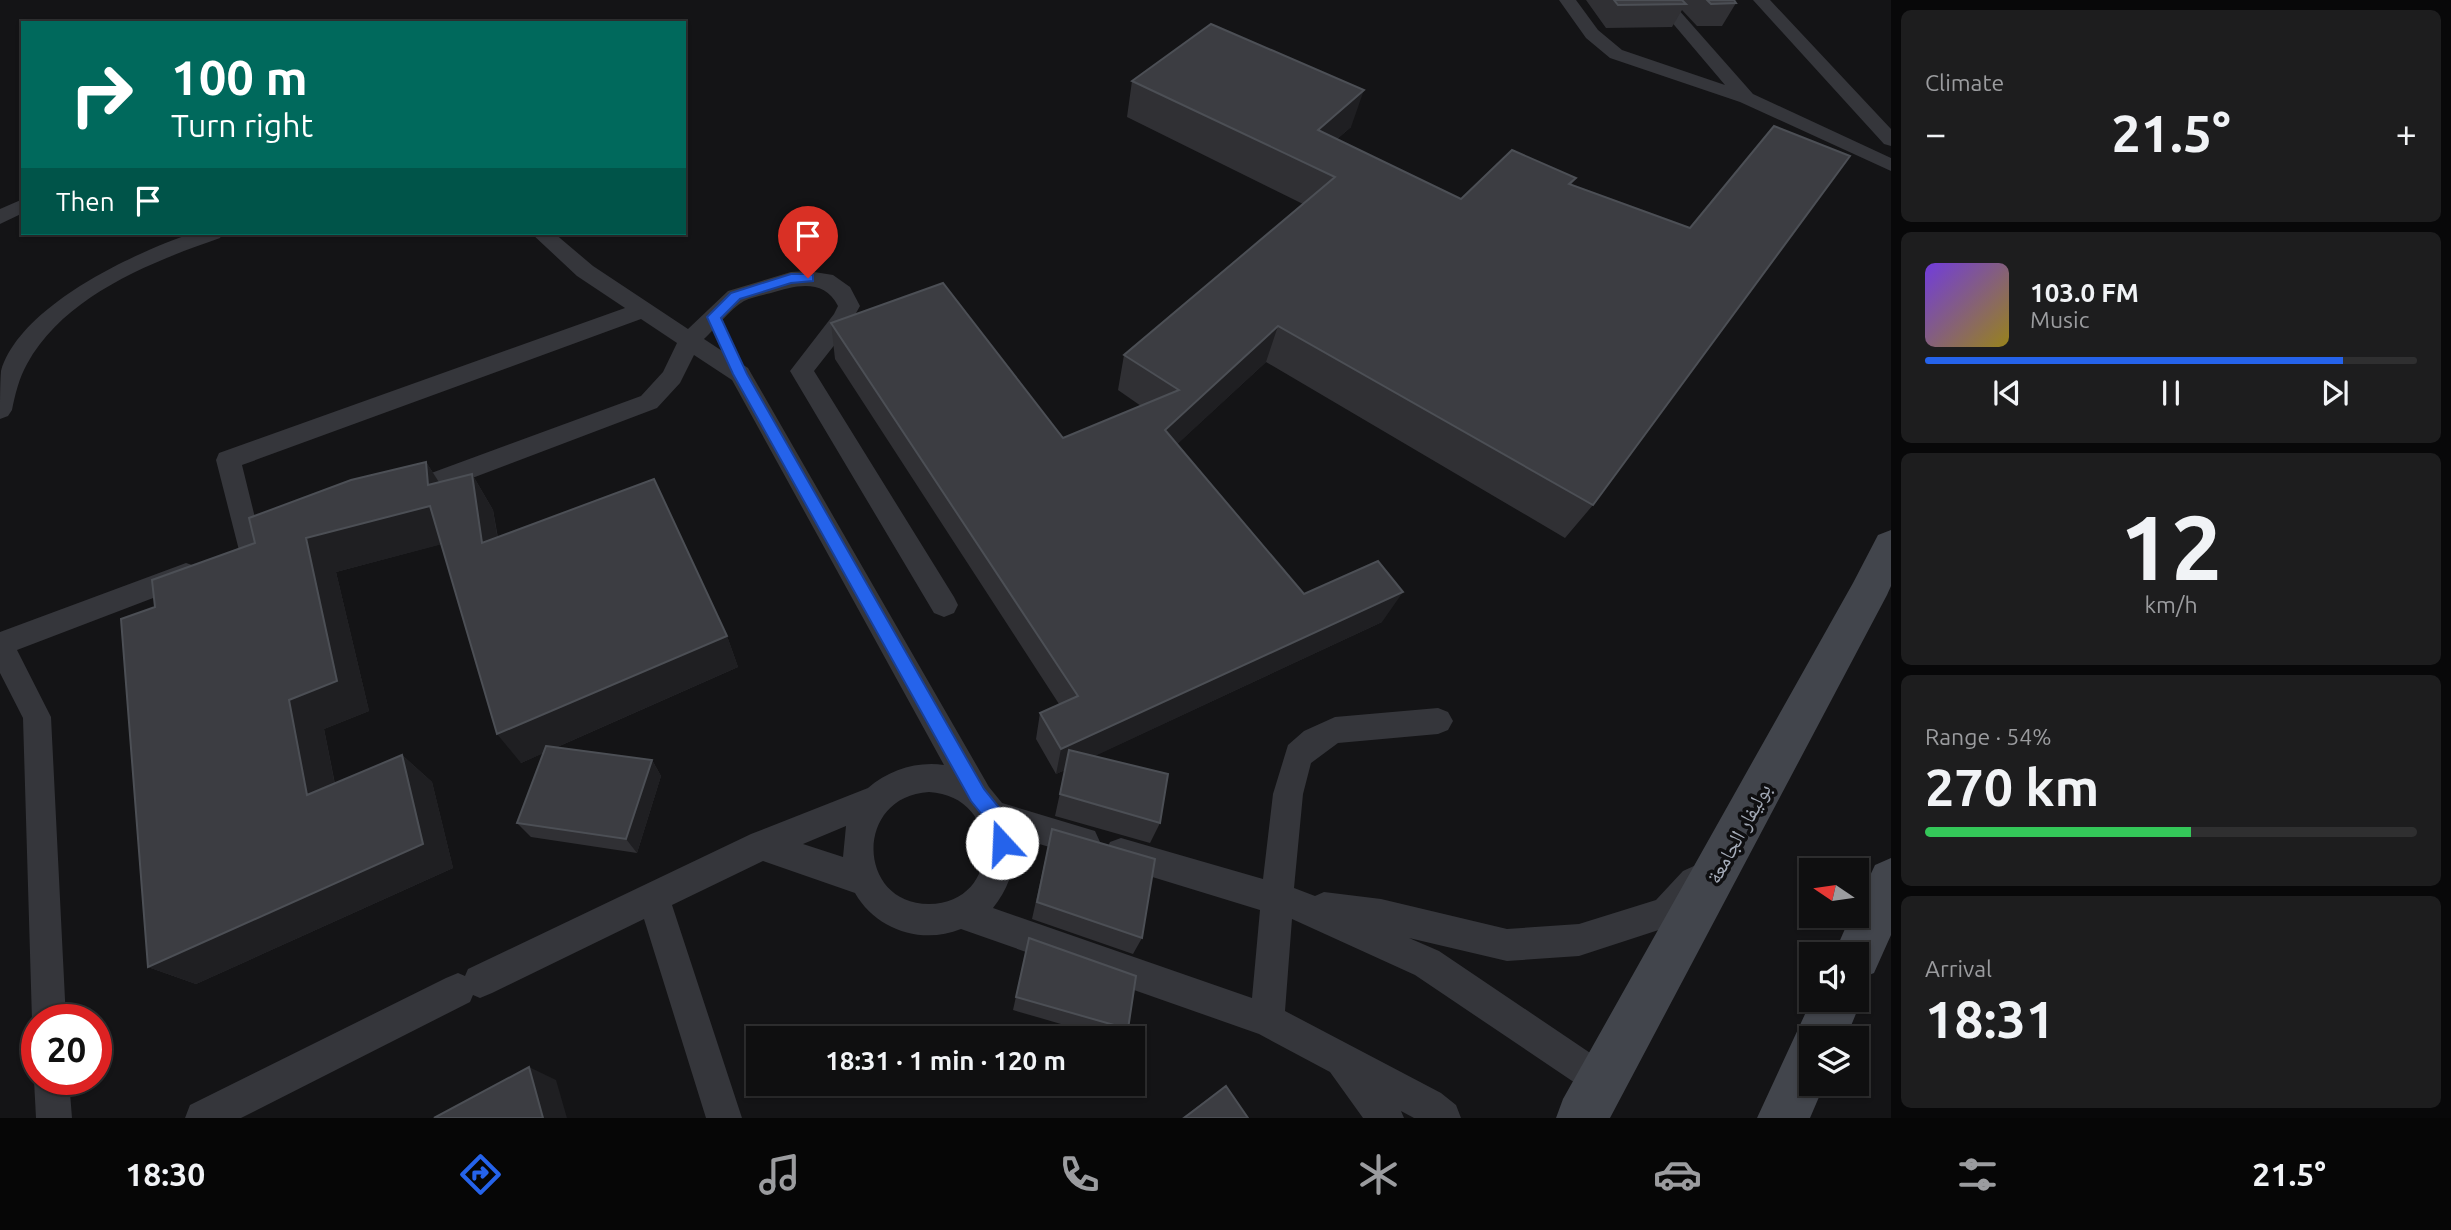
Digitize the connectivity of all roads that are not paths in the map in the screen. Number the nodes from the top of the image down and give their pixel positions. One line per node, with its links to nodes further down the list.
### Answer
1 (1567, 0): 4 (lane)
2 (1661, 0): 4 (lane)
3 (1761, 0): 5 (lane)
4 (1747, 98): 6 (lane)
5 (1890, 137)
6 (1891, 165)
7 (21, 206): 8 (lane)
8 (0, 216)
9 (204, 235): 11 (lane)
10 (543, 235): 12 (lane)
11 (186, 239): 16 (lane)
12 (643, 310): 14 (lane); 20 (lane)
13 (714, 317): 14 (lane); 15 (lane); 21 (lane)
14 (690, 341): 15 (lane); 17 (lane)
15 (740, 374): 25 (lane)
16 (0, 410)
17 (379, 502)
18 (276, 541): 20 (lane)
19 (1891, 546): 26 (street, بوليفار الجامعة)
20 (250, 550): 22 (lane)
21 (944, 605)
22 (0, 645): 35 (lane)
23 (1438, 721): 31 (lane)
24 (877, 799): 25 (lane); 27 (lane); 28 (lane)
25 (986, 806): 31 (lane); 32 (lane)
26 (1734, 840): 31 (lane); 40 (street, بوليفار الجامعة)
27 (762, 845): 28 (lane); 30 (lane)
28 (865, 881): 32 (lane)
29 (1891, 881): 33 (street)
30 (654, 898): 34 (lane); 43 (lane)
31 (1291, 903): 36 (lane); 40 (lane)
32 (961, 913): 36 (lane)
33 (1863, 942)
34 (469, 985): 42 (lane)
35 (48, 1004)
36 (1267, 1020): 37 (lane)
37 (1337, 1057): 44 (lane); 45 (lane)
38 (1799, 1083): 46 (street)
39 (53, 1095): 41 (lane)
40 (1592, 1099)
41 (54, 1118)
42 (203, 1118)
43 (724, 1118)
44 (1386, 1118)
45 (1443, 1118)
46 (1783, 1118)

